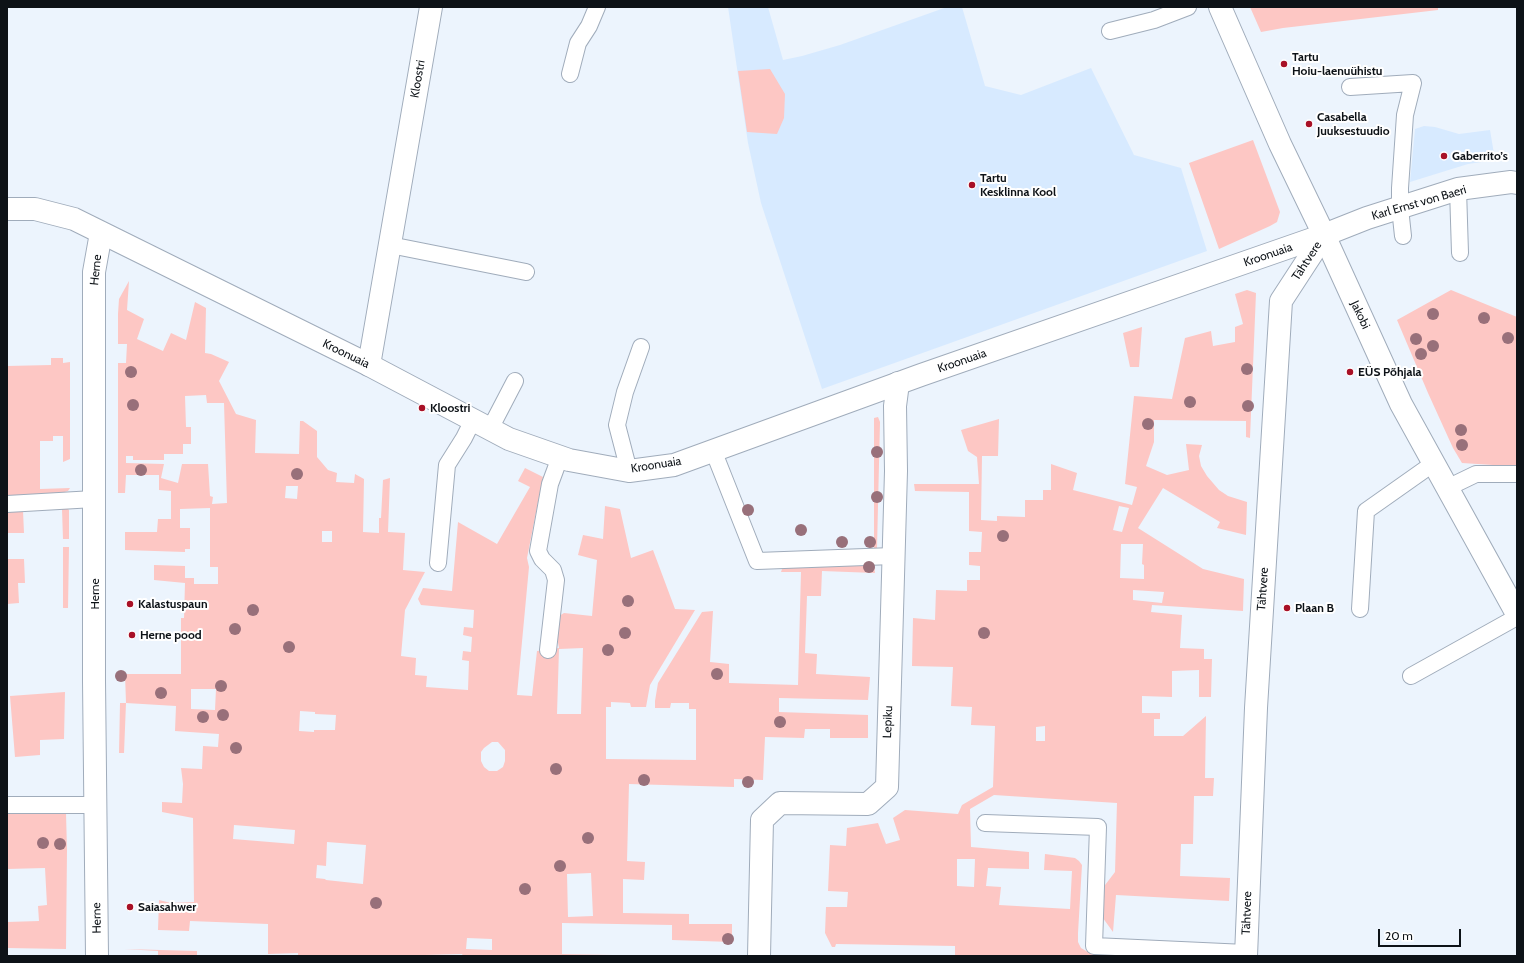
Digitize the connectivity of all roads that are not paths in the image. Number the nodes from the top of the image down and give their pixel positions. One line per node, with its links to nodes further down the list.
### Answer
1 (431, 7): 15 (street, Kloostri)
2 (597, 7): 6 (lane)
3 (1188, 7): 5 (lane)
4 (1220, 7): 13 (street, Jakobi)
5 (1110, 31)
6 (570, 74)
7 (1350, 87): 10 (lane)
8 (1517, 183): 9 (street, Karl Ernst von Baeri)
9 (1458, 189): 10 (street, Karl Ernst von Baeri); 16 (lane)
10 (1400, 208): 13 (street, Karl Ernst von Baeri); 14 (lane)
11 (7, 209): 12 (street, Kroonuaia)
12 (101, 233): 19 (street, Kroonuaia); 29 (street, Herne)
13 (1324, 235): 21 (street, Kroonuaia); 25 (street, Jakobi); 40 (street, Tähtvere)
14 (1404, 236)
15 (390, 245): 17 (lane); 19 (street, Kloostri)
16 (1460, 253)
17 (526, 272)
18 (641, 347): 26 (lane)
19 (369, 365): 22 (street, Kroonuaia)
20 (515, 381): 22 (lane)
21 (898, 383): 23 (street, Kroonuaia); 31 (street, Lepiku)
22 (482, 424): 24 (street, Kroonuaia); 32 (lane)
23 (713, 450): 26 (street, Kroonuaia); 31 (lane)
24 (560, 457): 26 (street, Kroonuaia); 35 (lane)
25 (1434, 463): 28 (street, Jakobi); 33 (lane)
26 (629, 471)
27 (1517, 474): 28 (lane)
28 (1448, 488): 34 (street, Jakobi)
29 (94, 498): 30 (lane); 38 (street, Herne)
30 (7, 504)
31 (893, 556): 42 (street, Lepiku)
32 (438, 563)
33 (1360, 609)
34 (1517, 616): 36 (lane)
35 (548, 650)
36 (1411, 676)
37 (7, 805): 38 (lane)
38 (96, 805): 41 (street, Herne)
39 (985, 823): 40 (lane)
40 (1246, 954)
41 (97, 956)
42 (758, 956)

